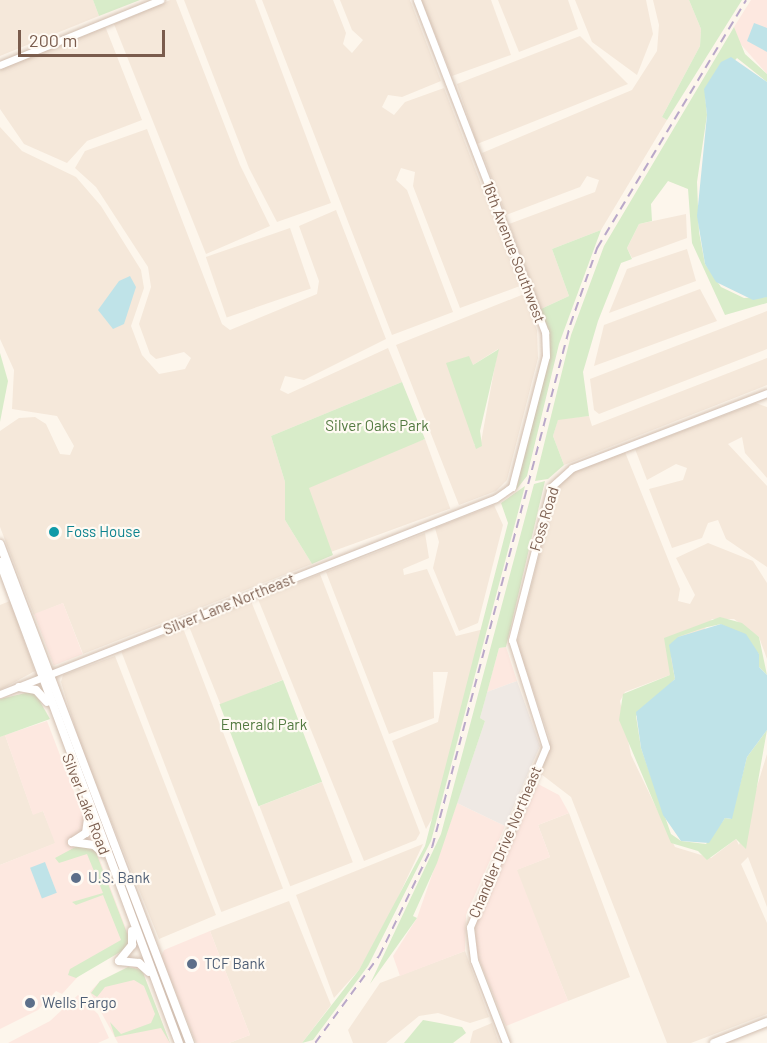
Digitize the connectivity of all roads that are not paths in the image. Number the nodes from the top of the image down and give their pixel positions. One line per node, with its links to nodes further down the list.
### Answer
1 (160, 0): 3 (street)
2 (417, 0): 5 (street, 16th Avenue Southwest)
3 (0, 65)
4 (767, 393): 13 (street, Foss Road)
5 (457, 513): 8 (street, Silver Lane Northeast)
6 (0, 544): 8 (main road)
7 (0, 562): 9 (main road, Silver Lake Road)
8 (51, 674): 9 (street, Silver Lane Northeast); 20 (main road)
9 (42, 678): 10 (street, Silver Lane Northeast); 12 (main road, Silver Lake Road)
10 (19, 687): 11 (street, Silver Lane Northeast); 12 (main road)
11 (0, 694)
12 (52, 708): 14 (main road, Silver Lake Road)
13 (546, 743): 21 (street, Chandler Drive Northeast)
14 (86, 803): 15 (main road, Silver Lake Road); 15 (main road)
15 (106, 857): 16 (main road, Silver Lake Road)
16 (131, 920): 17 (main road, Silver Lake Road); 17 (main road)
17 (153, 977): 19 (main road, Silver Lake Road)
18 (767, 1022): 22 (main road)
19 (178, 1043)
20 (190, 1043)
21 (506, 1043)
22 (714, 1043)

